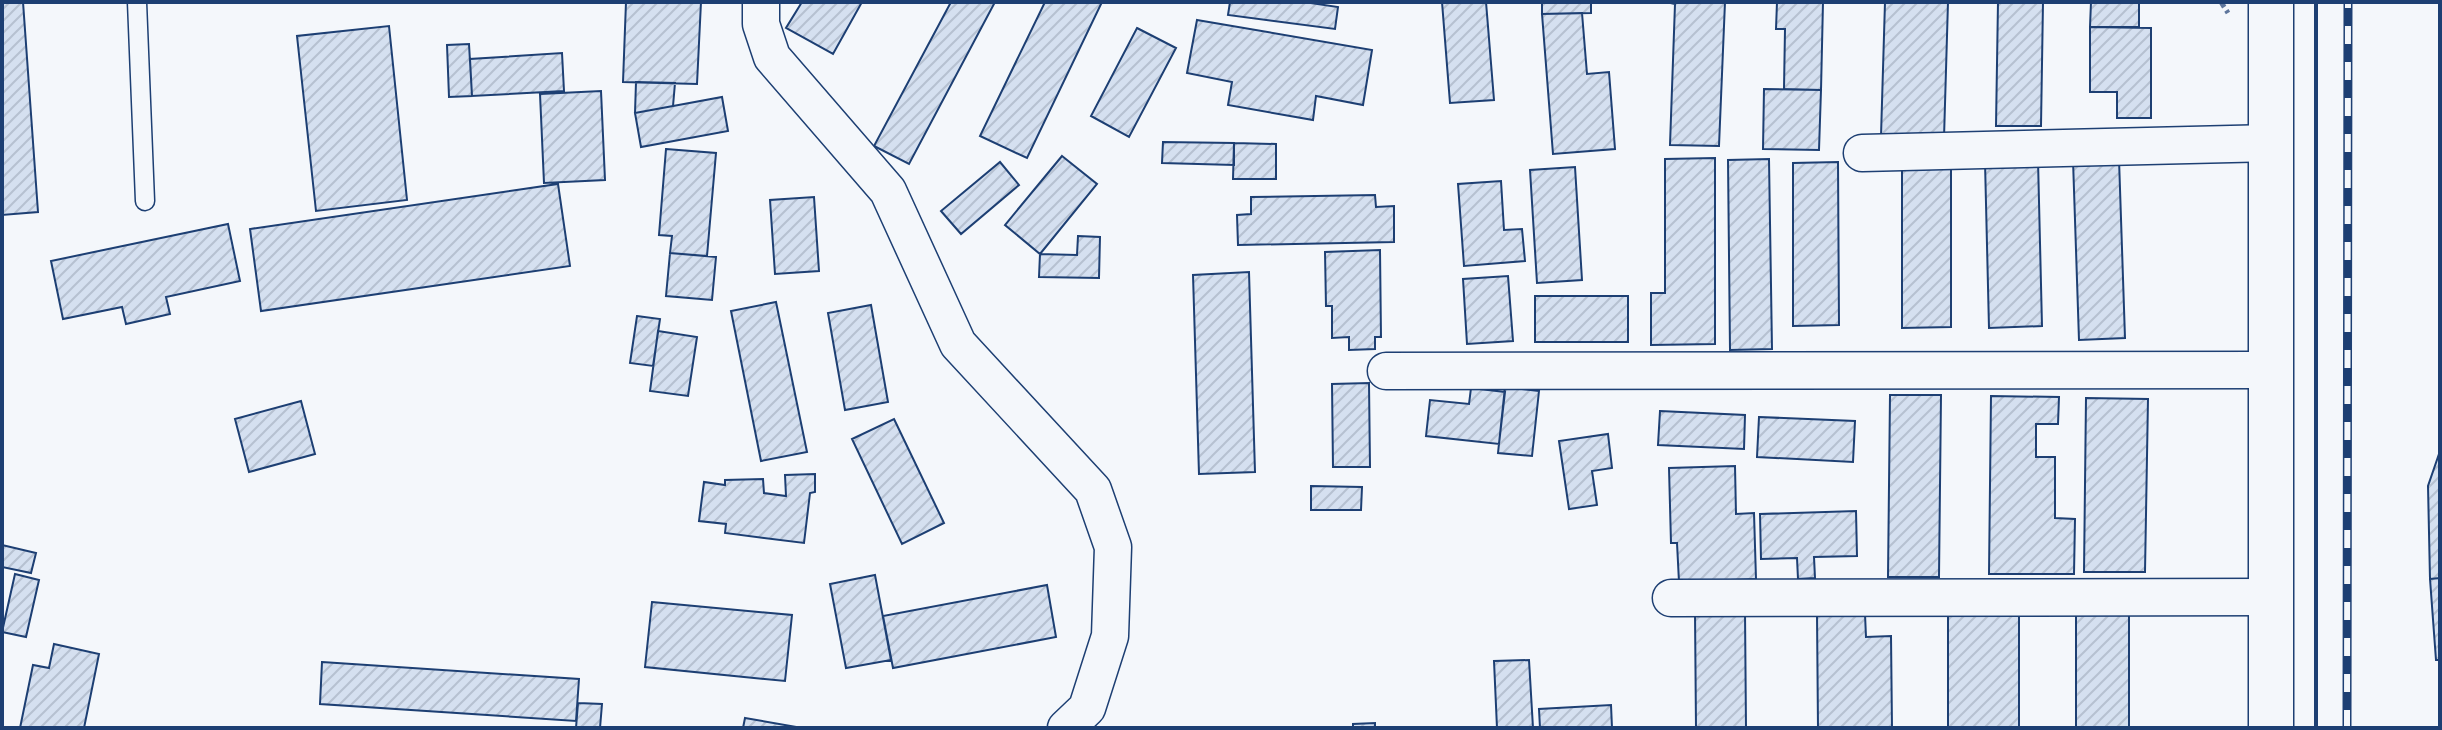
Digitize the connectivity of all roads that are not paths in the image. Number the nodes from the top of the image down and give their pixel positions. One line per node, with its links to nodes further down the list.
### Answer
1 (137, 2): 6 (lane)
2 (761, 2): 11 (street)
3 (2271, 2): 4 (main road)
4 (2273, 143): 5 (street); 7 (main road)
5 (1862, 153)
6 (145, 201)
7 (2272, 370): 8 (street); 9 (main road)
8 (1386, 371)
9 (2271, 597): 10 (street); 12 (main road)
10 (1671, 598)
11 (1066, 728)
12 (2271, 728)

